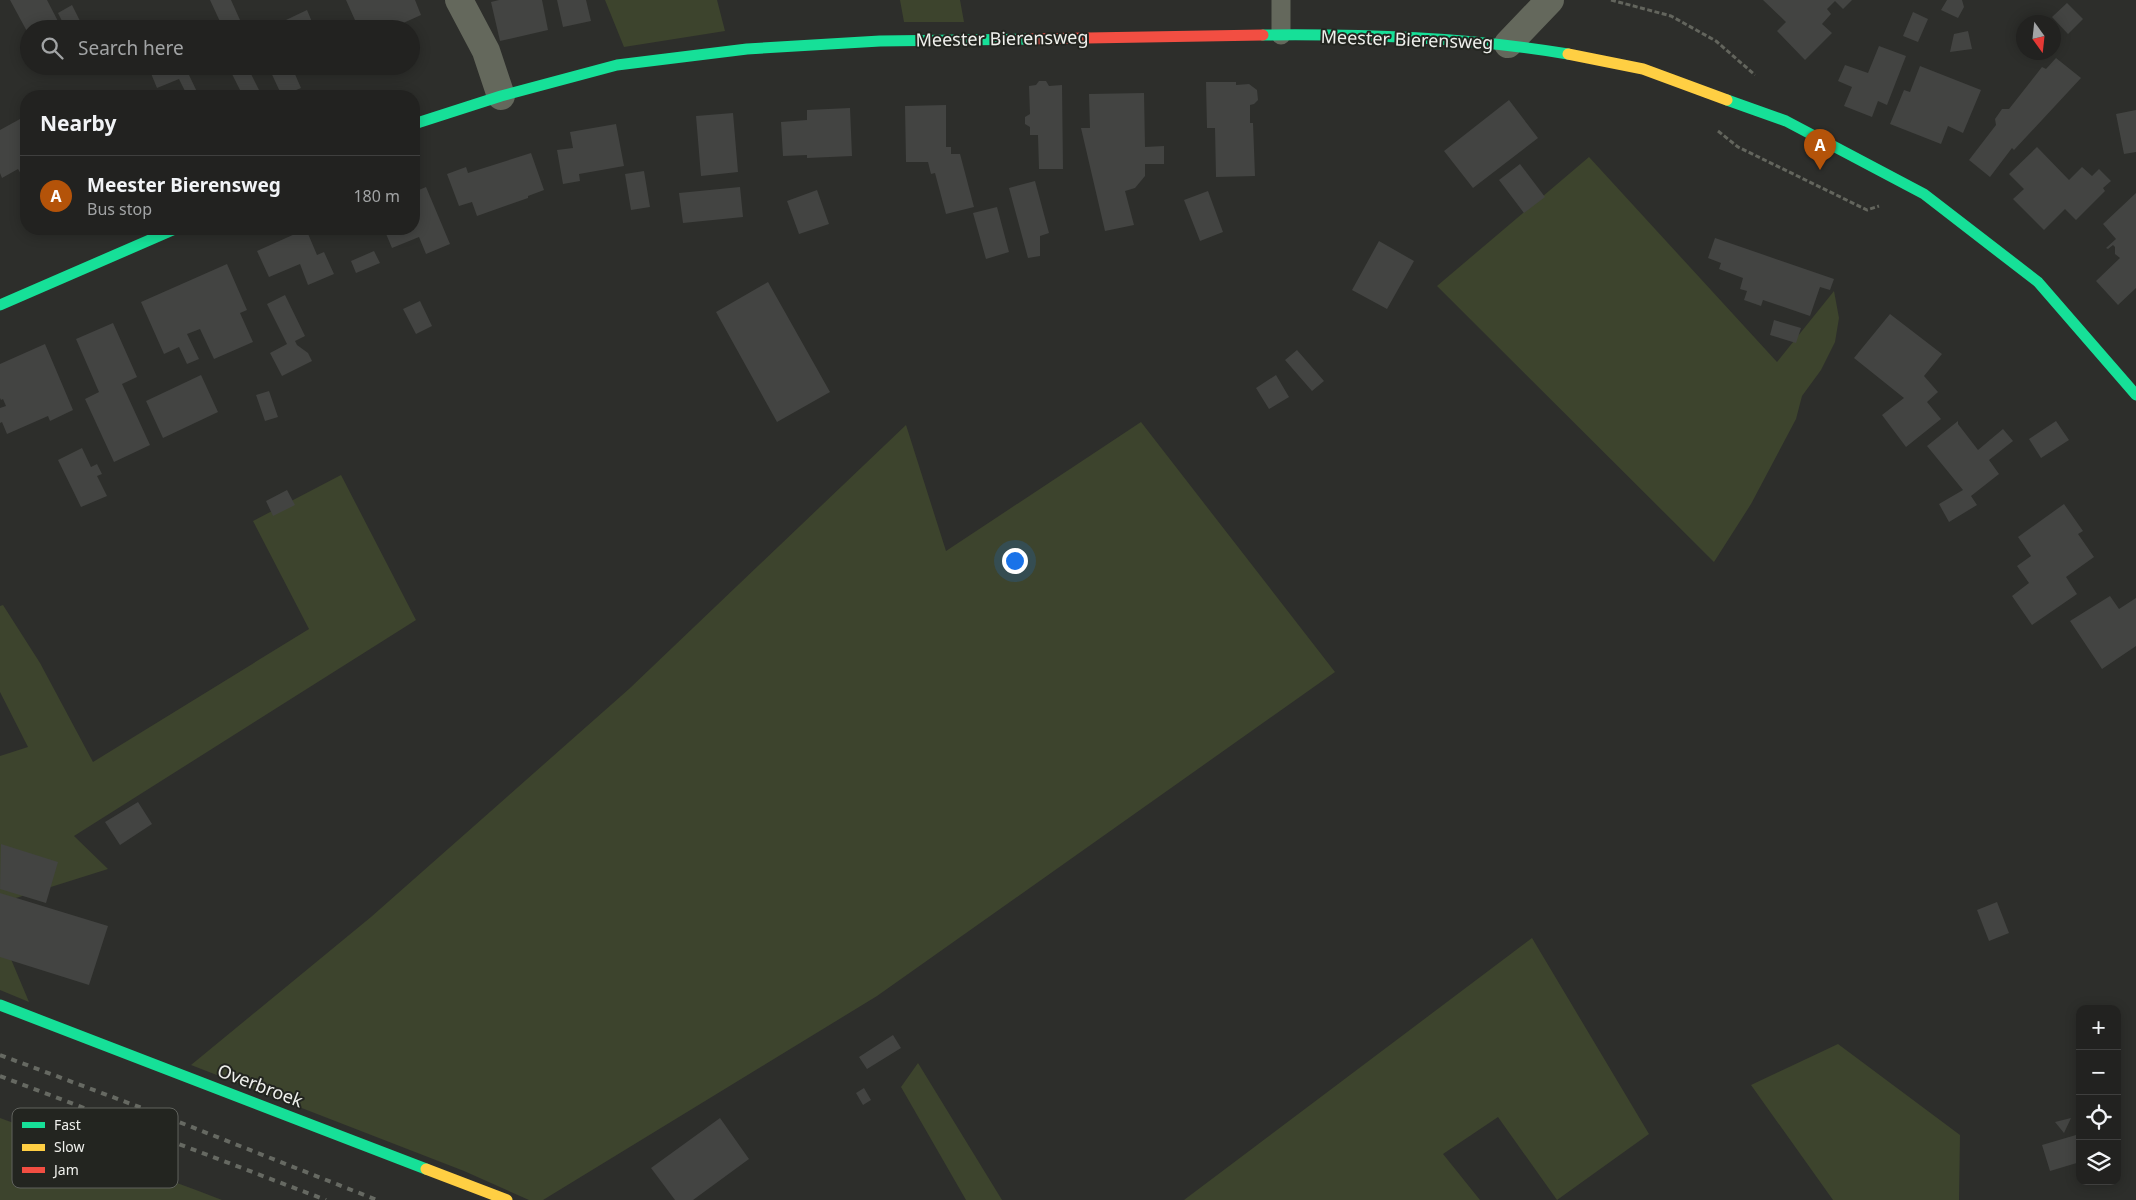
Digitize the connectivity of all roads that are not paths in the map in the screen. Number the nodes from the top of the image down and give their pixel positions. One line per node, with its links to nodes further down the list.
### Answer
1 (459, 0): 6 (street)
2 (1281, 0): 4 (lane)
3 (1550, 0): 5 (street, Meester Bierensweg)
4 (1281, 35): 5 (street, Meester Bierensweg); 6 (street, Meester Bierensweg)
5 (1508, 44): 10 (street, Meester Bierensweg)
6 (502, 96): 7 (street, Meester Bierensweg)
7 (420, 122)
8 (161, 235): 9 (street)
9 (0, 305)
10 (2136, 395)
11 (0, 1005): 12 (street, Overbroek)
12 (507, 1200)

